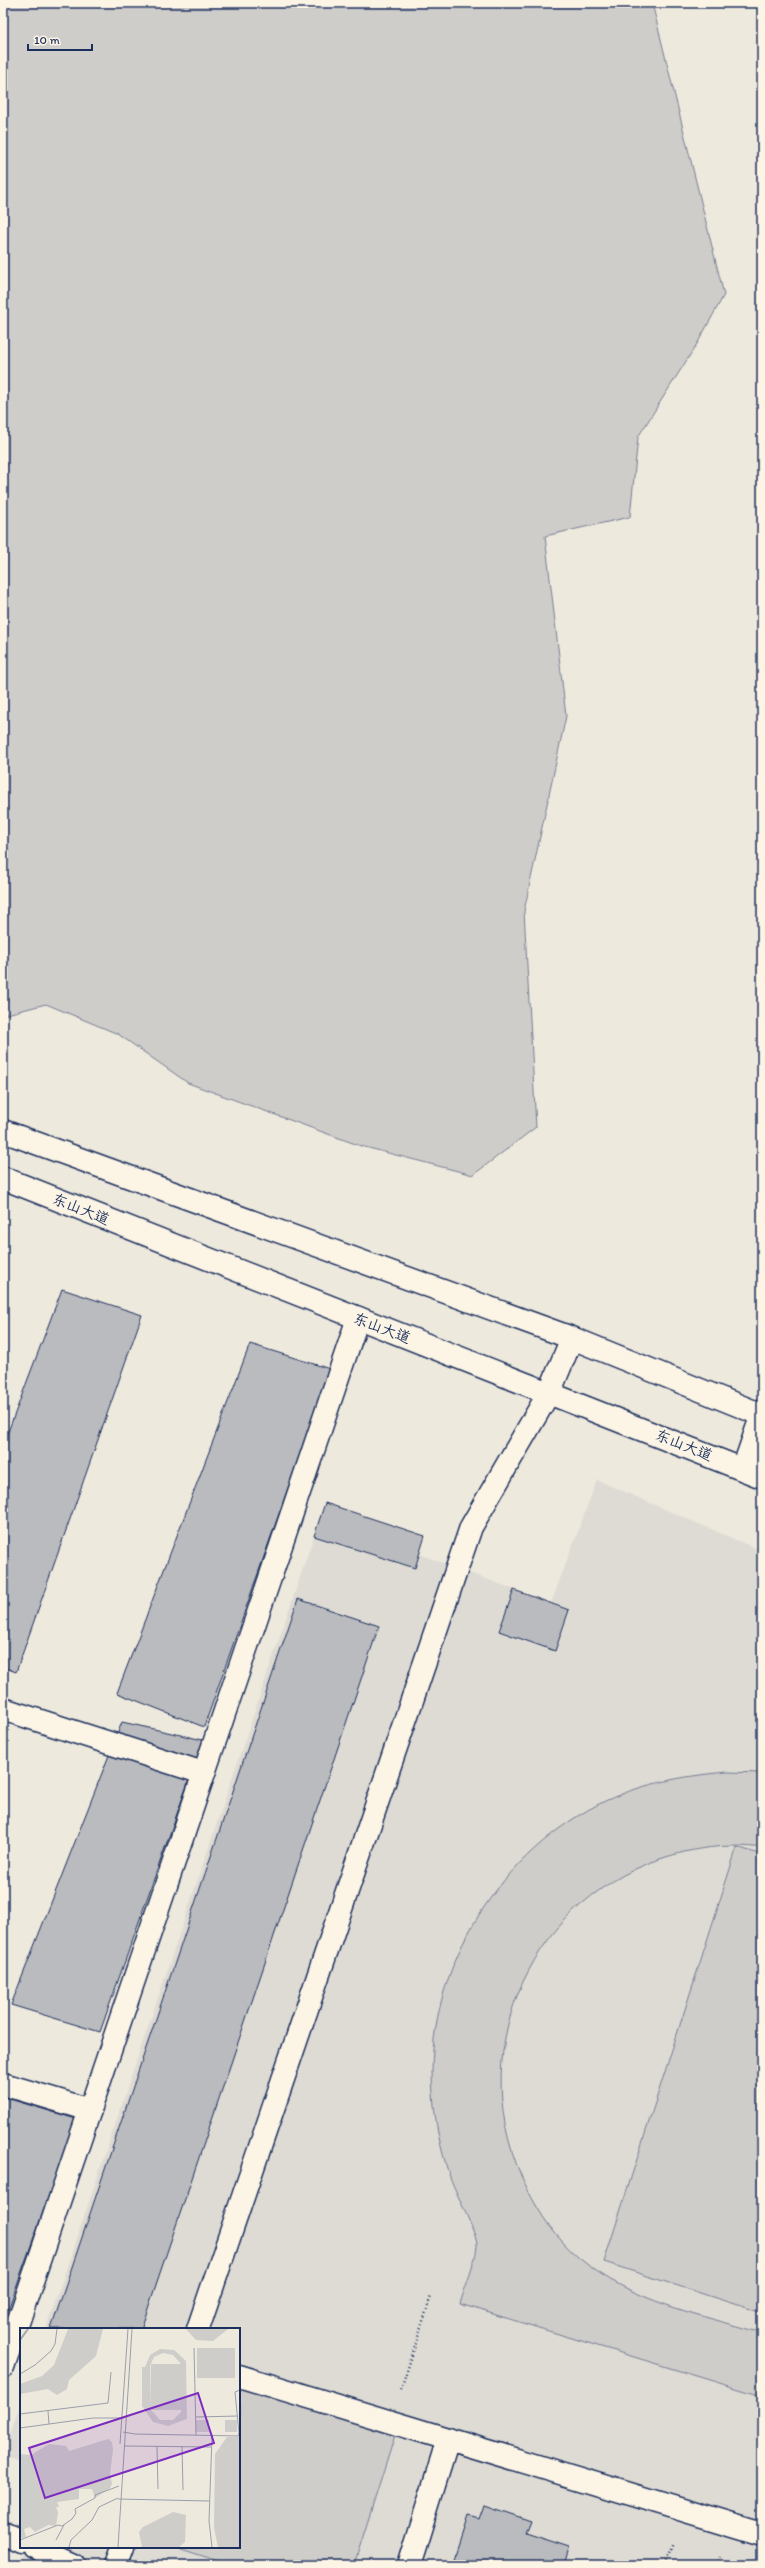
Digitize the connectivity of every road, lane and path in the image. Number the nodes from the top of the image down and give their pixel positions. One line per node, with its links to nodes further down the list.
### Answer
1 (3, 1131): 4 (street)
2 (3, 1178): 3 (street, 东山大道)
3 (358, 1318): 5 (street, 东山大道); 9 (street)
4 (572, 1338): 5 (street); 6 (street)
5 (550, 1392): 7 (street, 东山大道); 13 (street)
6 (762, 1415): 7 (street)
7 (753, 1473)
8 (3, 1709): 9 (street)
9 (203, 1773): 11 (street)
10 (3, 2084): 11 (street)
11 (90, 2110): 14 (street)
12 (431, 2296): 16 (path)
13 (198, 2328)
14 (3, 2367)
15 (240, 2376): 17 (street)
16 (400, 2392)
17 (448, 2439): 19 (street); 25 (street)
18 (3, 2533): 20 (street)
19 (762, 2534)
20 (20, 2541)
21 (36, 2548): 23 (street)
22 (123, 2548): 24 (street)
23 (74, 2565)
24 (116, 2565)
25 (409, 2565)

